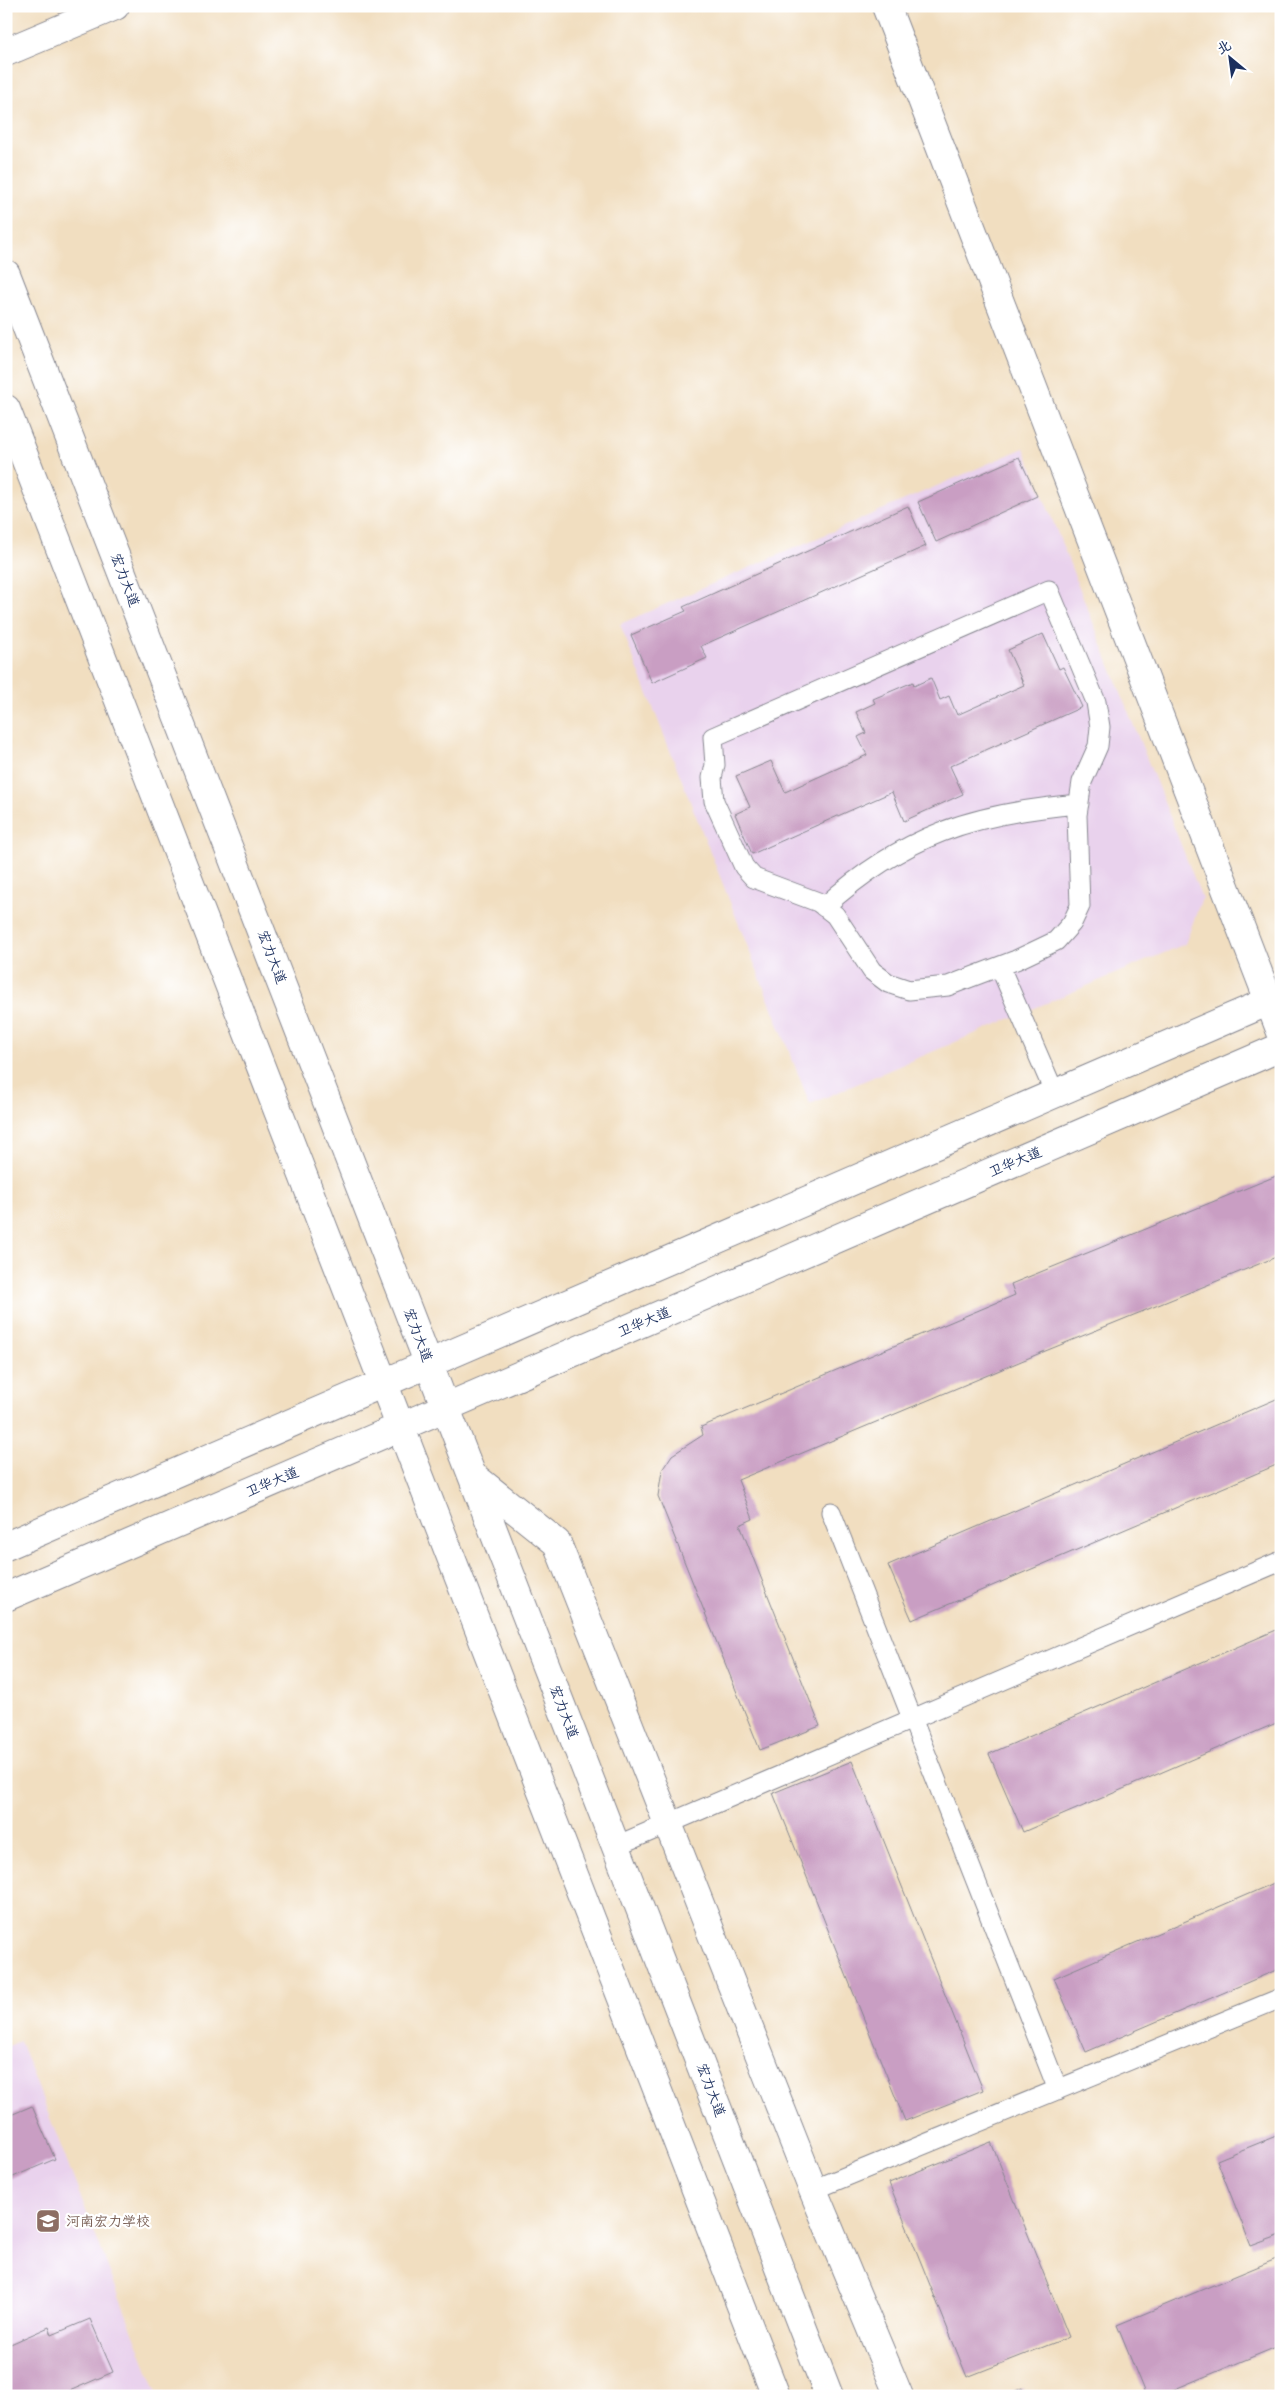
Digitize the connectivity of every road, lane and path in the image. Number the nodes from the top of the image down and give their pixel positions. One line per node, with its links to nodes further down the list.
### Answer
1 (115, 6): 3 (main road)
2 (886, 6): 9 (main road)
3 (6, 52)
4 (6, 274): 13 (main road, 宏力大道)
5 (6, 409): 14 (main road)
6 (1079, 804): 7 (lane); 7 (lane); 8 (lane)
7 (824, 907): 8 (lane)
8 (1000, 967): 12 (lane)
9 (1275, 999): 10 (main road); 12 (main road)
10 (1281, 1032)
11 (1281, 1047): 15 (main road, 卫华大道)
12 (1055, 1094): 13 (main road)
13 (430, 1364): 14 (main road); 15 (main road, 宏力大道)
14 (385, 1383): 16 (main road); 19 (main road)
15 (446, 1407): 16 (main road, 卫华大道); 17 (main road, 宏力大道)
16 (401, 1426): 21 (main road, 卫华大道); 28 (main road)
17 (472, 1476): 23 (main road); 24 (main road, 宏力大道)
18 (831, 1512): 22 (lane)
19 (6, 1546)
20 (1281, 1561): 22 (lane)
21 (6, 1597)
22 (912, 1719): 23 (lane); 26 (lane)
23 (668, 1824): 24 (lane); 27 (main road)
24 (616, 1846): 29 (main road, 宏力大道)
25 (1281, 1998): 26 (lane)
26 (1058, 2090): 27 (lane)
27 (813, 2190): 30 (main road)
28 (776, 2396)
29 (828, 2396)
30 (899, 2396)

